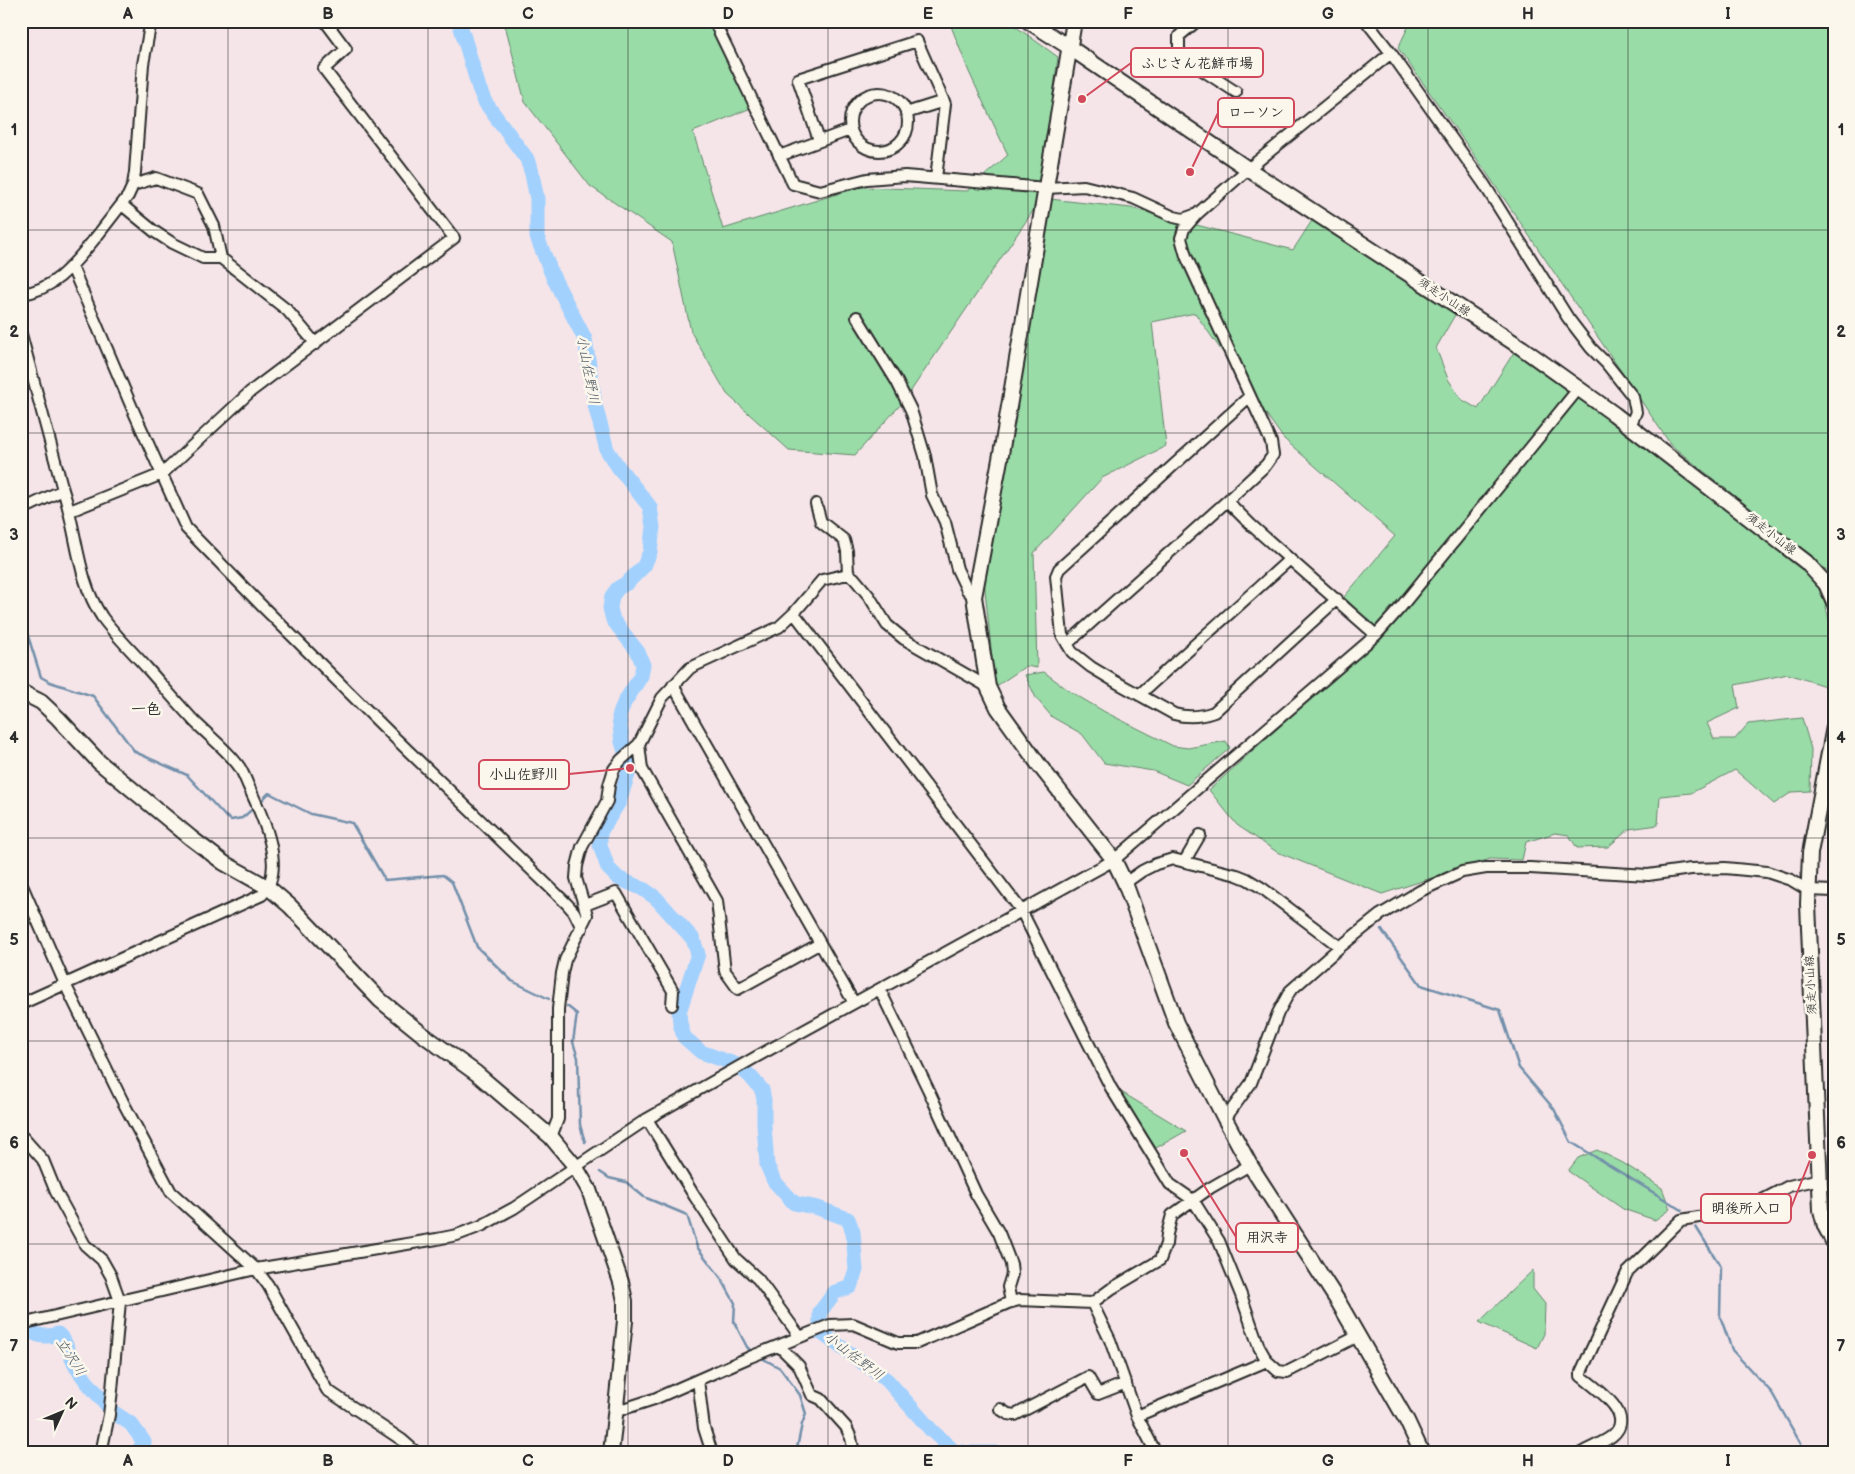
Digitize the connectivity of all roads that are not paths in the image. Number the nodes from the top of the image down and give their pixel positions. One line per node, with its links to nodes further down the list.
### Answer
1 (151, 21): 18 (street)
2 (325, 21): 27 (street)
3 (714, 21): 15 (street)
4 (1028, 21): 8 (street, 須走小山線)
5 (1074, 21): 8 (street)
6 (1197, 21): 10 (street)
7 (1366, 21): 9 (street)
8 (1069, 47): 16 (street, 須走小山線); 19 (street)
9 (1391, 52): 16 (street); 30 (street)
10 (1236, 92)
11 (944, 101): 12 (street); 14 (street); 17 (street)
12 (906, 113): 13 (street); 13 (street)
13 (850, 130): 14 (street)
14 (819, 140): 15 (street)
15 (779, 156): 17 (street)
16 (1248, 170): 21 (street); 28 (street, 須走小山線)
17 (936, 178): 19 (street)
18 (133, 185): 20 (street); 22 (street)
19 (1046, 188): 21 (street); 39 (street)
20 (122, 205): 22 (street); 23 (street)
21 (1197, 214): 29 (street)
22 (220, 258): 27 (street)
23 (72, 267): 24 (street); 31 (street)
24 (21, 294)
25 (857, 317): 39 (street)
26 (21, 334): 32 (street)
27 (316, 344): 31 (street)
28 (1579, 388): 30 (street, 須走小山線); 43 (street)
29 (1250, 396): 33 (street); 44 (street)
30 (1630, 426): 41 (street, 須走小山線)
31 (162, 474): 36 (street); 61 (street)
32 (63, 490): 35 (street); 36 (street)
33 (1227, 501): 37 (street); 44 (street)
34 (816, 504): 38 (street)
35 (21, 510)
36 (70, 511): 56 (street)
37 (1290, 559): 40 (street); 48 (street)
38 (848, 574): 42 (street); 46 (street)
39 (974, 597): 46 (street)
40 (1337, 599): 43 (street); 48 (street)
41 (1834, 602)
42 (794, 613): 45 (street); 60 (street)
43 (1376, 635): 52 (street)
44 (1067, 644): 48 (street)
45 (673, 685): 50 (street); 62 (street)
46 (988, 687): 52 (street)
47 (21, 692): 56 (street)
48 (1139, 695)
49 (1834, 727): 57 (street, 須走小山線)
50 (636, 746): 59 (street); 62 (street)
51 (1200, 835): 53 (street)
52 (1114, 860): 55 (street); 60 (street)
53 (1184, 862): 55 (street); 63 (street)
54 (21, 883): 64 (street)
55 (1126, 883): 70 (street)
56 (269, 888): 64 (street); 72 (street)
57 (1808, 890): 58 (street); 63 (street); 75 (street, 須走小山線)
58 (1834, 890)
59 (585, 905): 61 (street); 68 (street)
60 (1021, 910): 65 (street); 76 (street)
61 (582, 928): 72 (street)
62 (819, 944): 66 (street)
63 (1340, 947): 70 (street)
64 (65, 984): 67 (street); 78 (street)
65 (880, 990): 66 (street); 80 (street)
66 (854, 1003): 69 (street)
67 (21, 1004)
68 (672, 1005)
69 (647, 1119): 74 (street); 83 (street)
70 (1225, 1119): 73 (street)
71 (21, 1135): 79 (street)
72 (551, 1138): 74 (street)
73 (1250, 1165): 76 (street); 84 (street)
74 (575, 1166): 78 (street); 90 (street)
75 (1820, 1179): 77 (street, 須走小山線); 99 (street)
76 (1193, 1200): 81 (street); 86 (street)
77 (1834, 1243)
78 (256, 1269): 79 (street); 93 (street)
79 (120, 1301): 82 (street); 92 (street)
80 (1011, 1302): 81 (street); 83 (street)
81 (1092, 1304): 88 (street)
82 (21, 1324)
83 (805, 1335): 85 (street)
84 (1358, 1336): 86 (street); 98 (street)
85 (779, 1346): 87 (street); 96 (street)
86 (1267, 1361): 91 (street)
87 (698, 1380): 90 (street); 95 (street)
88 (1126, 1383): 89 (street); 91 (street)
89 (1000, 1409)
90 (616, 1411): 94 (street)
91 (1137, 1416): 97 (street)
92 (101, 1453)
93 (417, 1453)
94 (611, 1453)
95 (712, 1453)
96 (854, 1453)
97 (1156, 1453)
98 (1422, 1453)
99 (1581, 1453)

